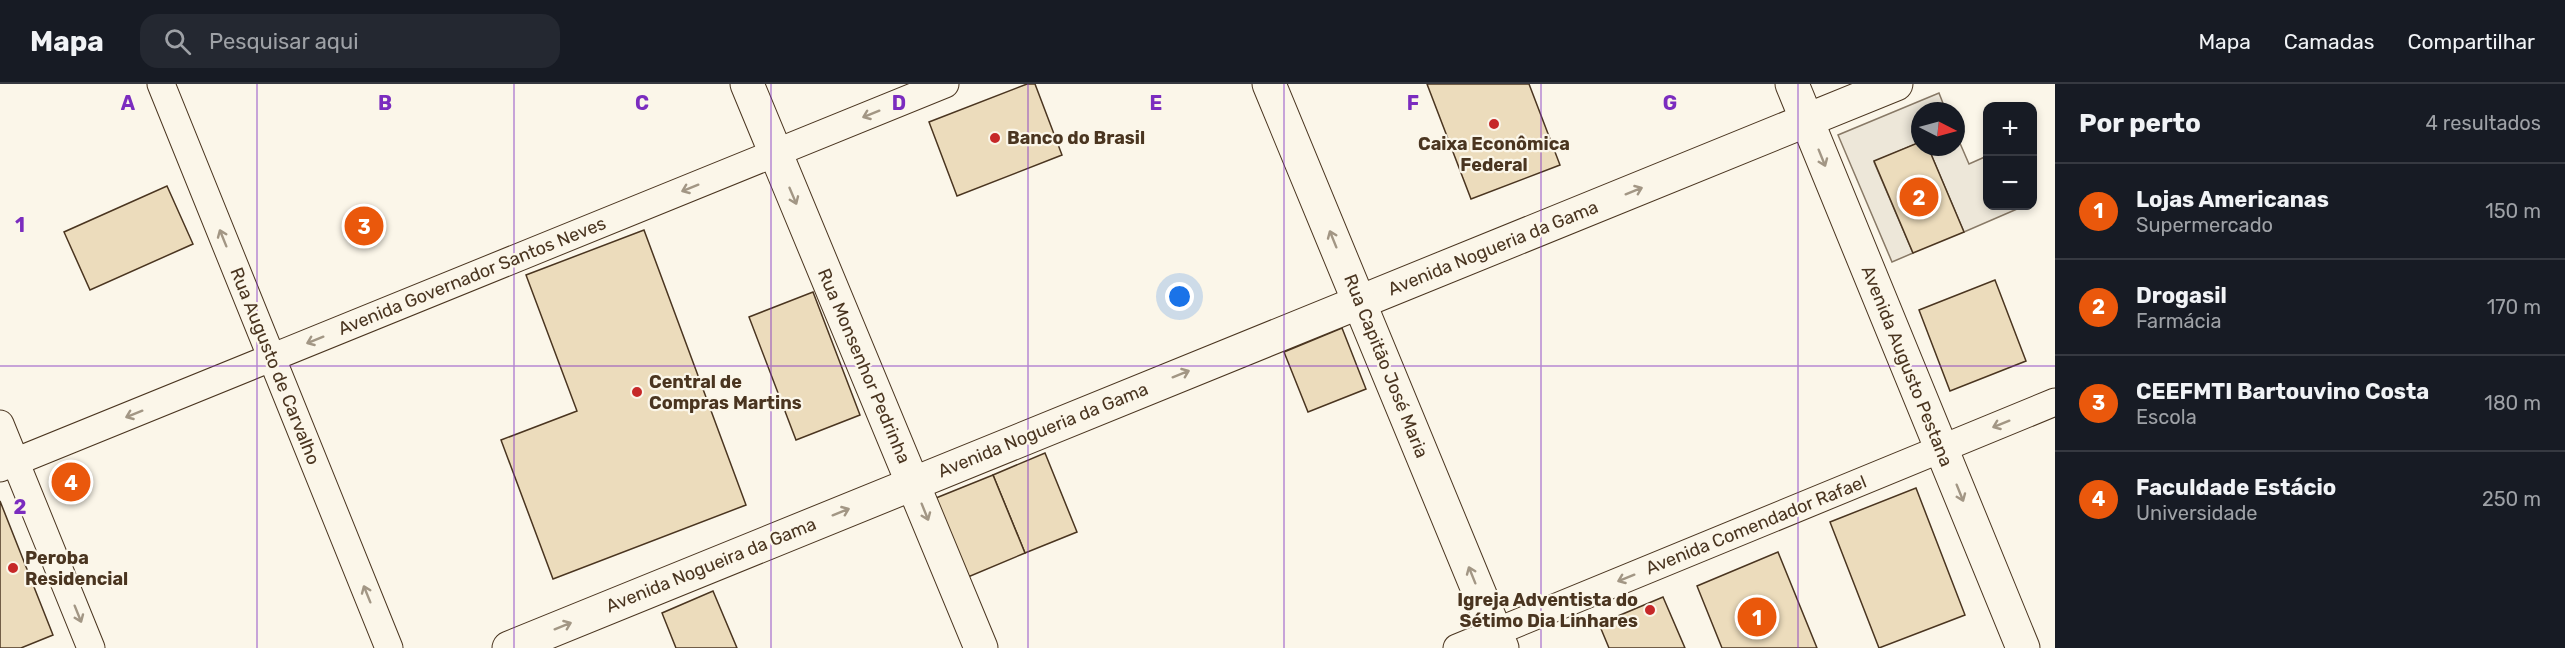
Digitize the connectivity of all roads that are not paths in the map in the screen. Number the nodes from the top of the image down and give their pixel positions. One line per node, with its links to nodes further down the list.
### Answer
1 (161, 84): 10 (street, Rua Augusto de Carvalho, one-way to 1)
2 (747, 84): 8 (street, Rua Monsenhor Pedrinha)
3 (945, 84): 8 (street, Avenida Governador Santos Neves, one-way to 8)
4 (1269, 84): 9 (street, Rua Capitão José Maria, one-way to 4)
5 (1792, 84): 7 (street, Avenida Augusto Pestana)
6 (1896, 84): 7 (street)
7 (1807, 121): 9 (street, Avenida Nogueria da Gama, one-way to 7); 13 (street, Avenida Augusto Pestana, one-way to 13)
8 (776, 153): 10 (street, Avenida Governador Santos Neves, one-way to 10); 15 (street, Rua Monsenhor Pedrinha, one-way to 15)
9 (1359, 302): 15 (street, Avenida Nogueria da Gama, one-way to 9); 16 (street, Rua Capitão José Maria, one-way to 9)
10 (272, 358): 14 (street, Avenida Governador Santos Neves, one-way to 14); 18 (street, Rua Augusto de Carvalho, one-way to 10)
11 (2055, 402): 13 (street, Avenida Comendador Rafael, one-way to 13)
12 (0, 424): 14 (street)
13 (1941, 449): 16 (street, Avenida Comendador Rafael, one-way to 16); 22 (street, Avenida Augusto Pestana, one-way to 22)
14 (8, 465): 17 (street, one-way to 17)
15 (913, 483): 19 (street, Avenida Nogueira da Gama, one-way to 15); 20 (street, Rua Monsenhor Pedrinha, one-way to 20)
16 (1499, 640): 21 (street, Avenida Comendador Rafael)
17 (91, 648)
18 (389, 648)
19 (509, 648)
20 (981, 648)
21 (1457, 648)
22 (2023, 648)

